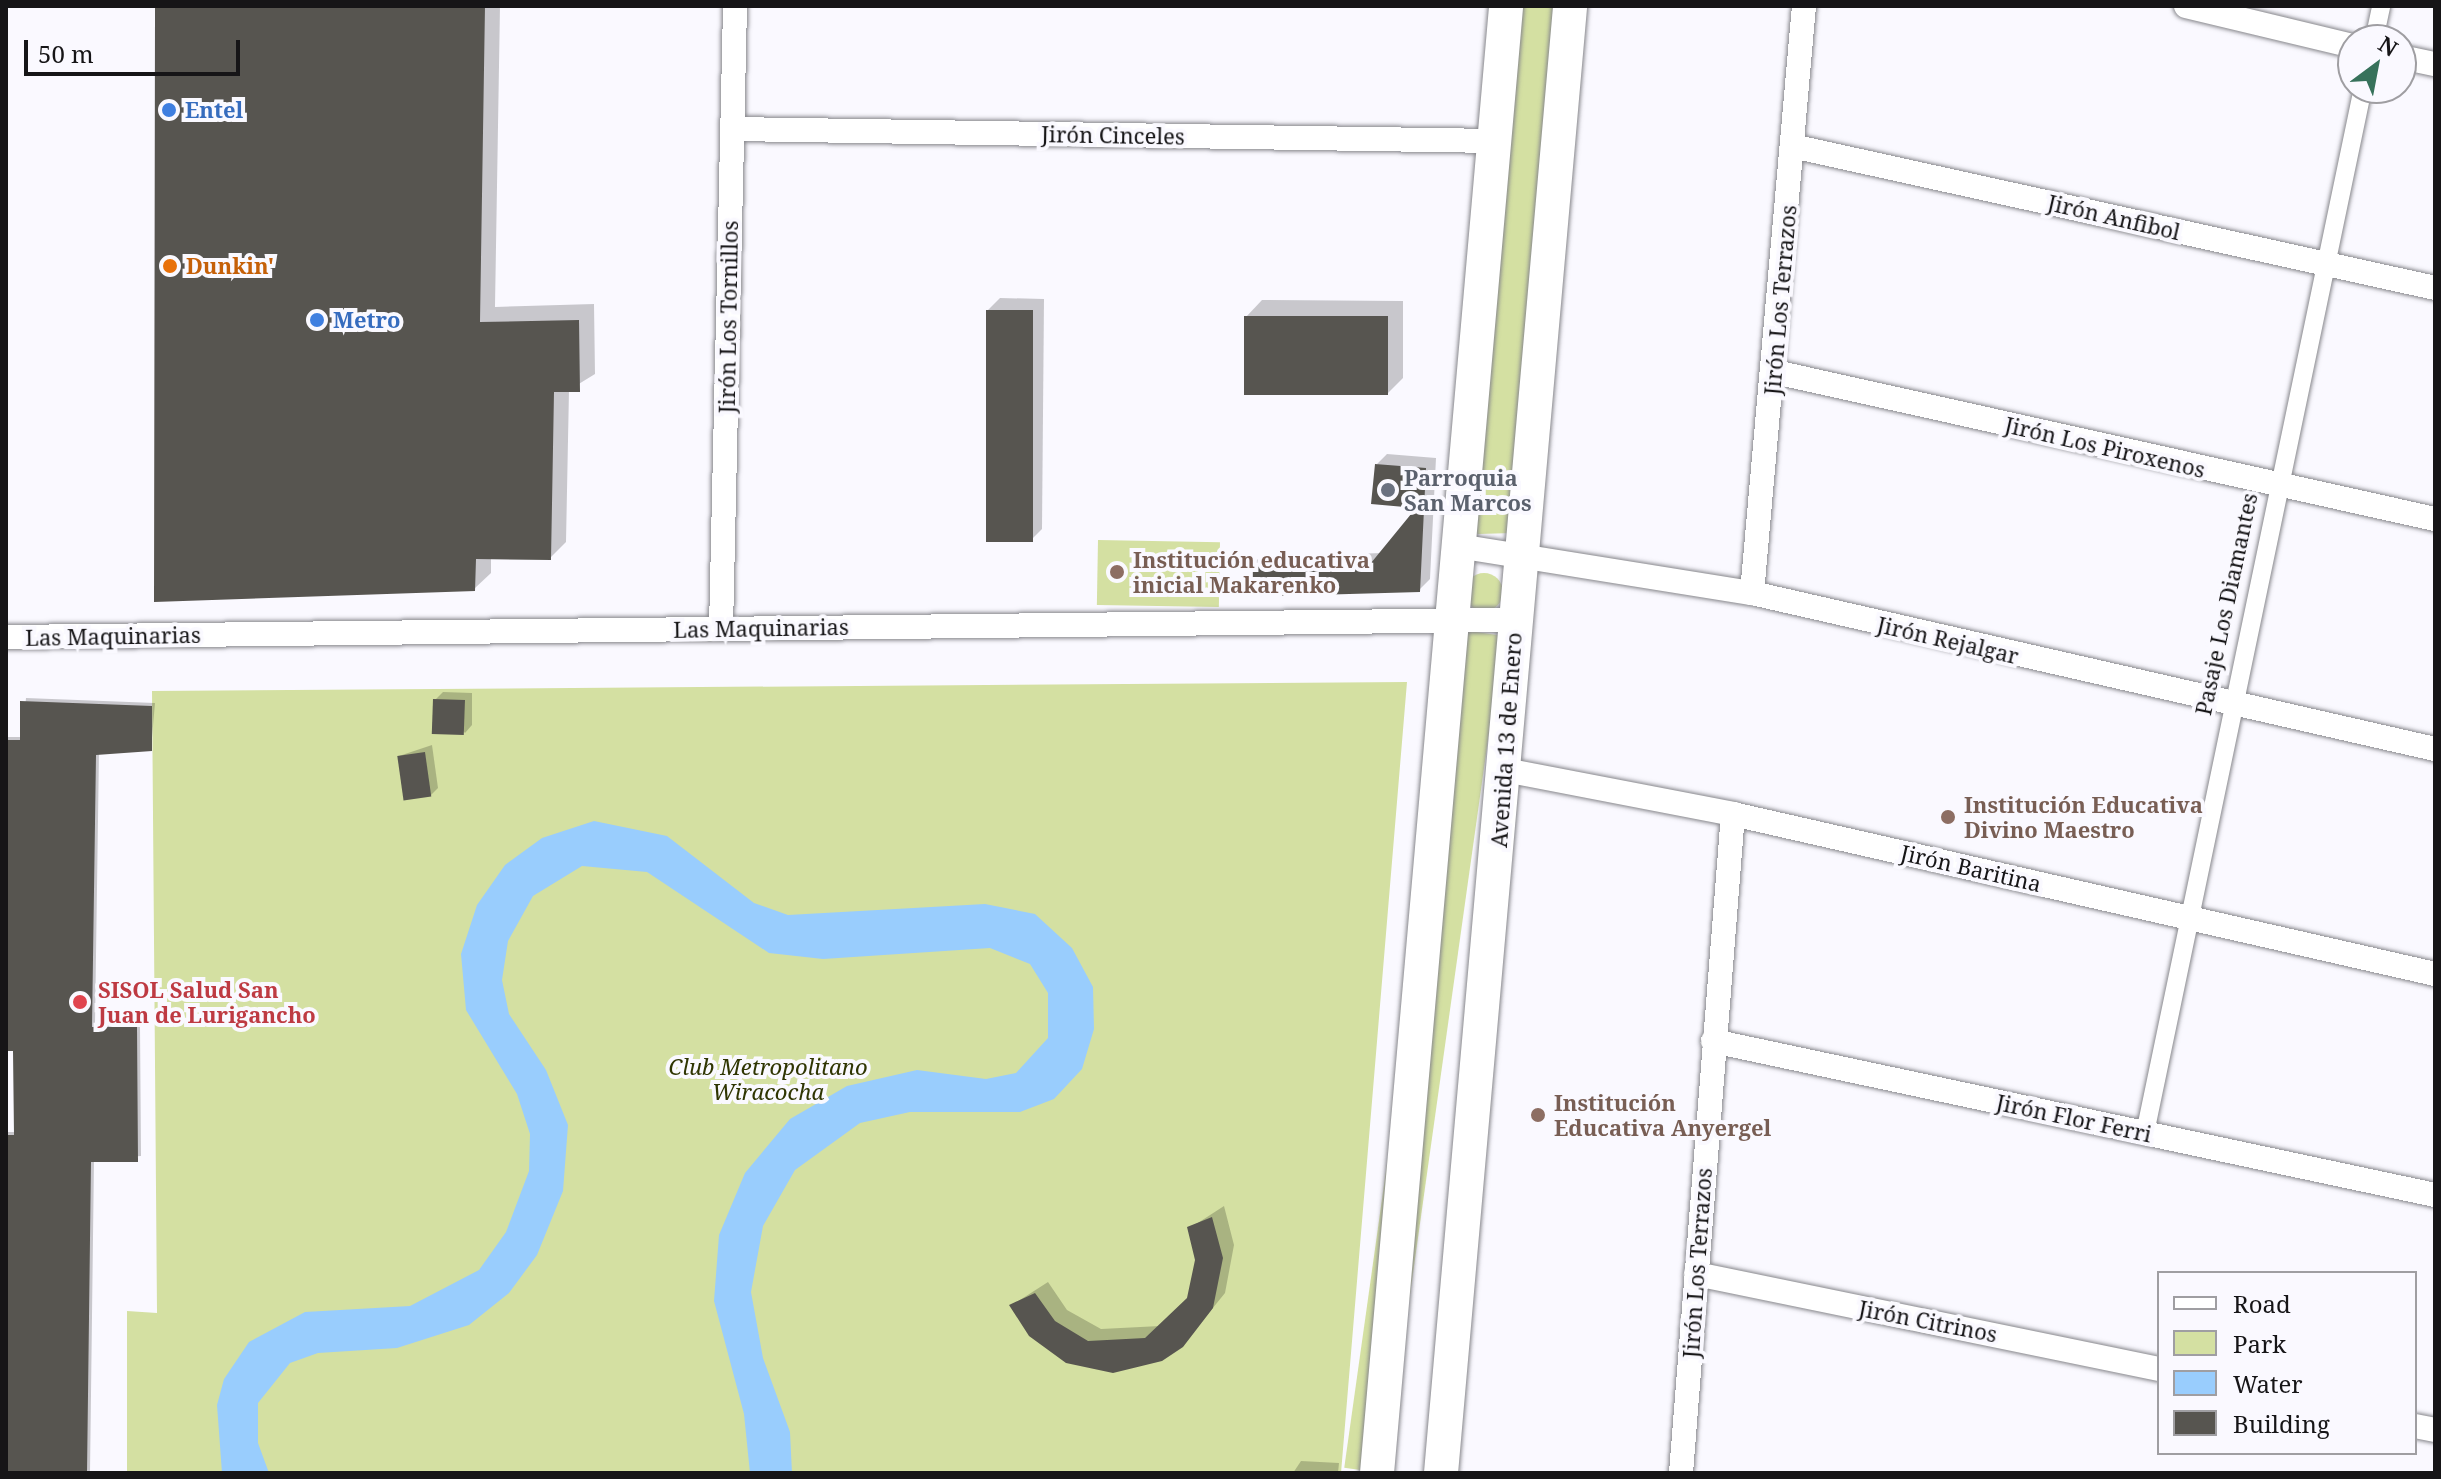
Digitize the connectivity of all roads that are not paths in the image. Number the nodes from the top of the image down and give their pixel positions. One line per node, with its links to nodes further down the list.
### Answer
1 (735, 6): 8 (street, Jirón Los Tornillos)
2 (1506, 6): 9 (main road)
3 (1570, 6): 17 (main road, Avenida 13 de Enero)
4 (1804, 6): 10 (street, Jirón Los Terrazos)
5 (2186, 6): 6 (street)
6 (2337, 42)
7 (2359, 104): 11 (street, Pasaje Los Diamantes)
8 (732, 129): 9 (street, Jirón Cinceles); 21 (street, Jirón Los Tornillos)
9 (1494, 141): 16 (main road)
10 (1792, 146): 11 (street, Jirón Anfibol); 13 (street, Jirón Los Terrazos)
11 (2324, 264): 12 (street, Jirón Anfibol); 14 (street, Pasaje Los Diamantes)
12 (2435, 288)
13 (1775, 372): 14 (street, Jirón Los Piroxenos); 18 (street, Jirón Los Terrazos)
14 (2275, 486): 15 (street, Jirón Los Piroxenos); 23 (street, Pasaje Los Diamantes)
15 (2435, 519)
16 (1458, 546): 17 (street, Jirón Rejalgar); 19 (main road)
17 (1523, 555): 18 (street, Jirón Rejalgar); 20 (main road, Avenida 13 de Enero)
18 (1752, 593): 23 (street, Jirón Rejalgar)
19 (1452, 620): 20 (street, Las Maquinarias); 21 (street, Las Maquinarias); 34 (main road)
20 (1516, 620): 25 (main road, Avenida 13 de Enero)
21 (721, 629): 22 (street, Las Maquinarias)
22 (6, 637)
23 (2228, 706): 24 (street, Jirón Rejalgar); 27 (street, Pasaje Los Diamantes)
24 (2435, 749)
25 (1505, 770): 26 (street, Jirón Baritina); 35 (main road, Avenida 13 de Enero)
26 (1733, 814): 27 (street, Jirón Baritina); 29 (street, Jirón Los Terrazos)
27 (2187, 918): 28 (street, Jirón Baritina); 30 (street, Pasaje Los Diamantes)
28 (2435, 974)
29 (1713, 1041): 30 (street, Jirón Flor Ferri); 32 (street, Jirón Los Terrazos)
30 (2145, 1133): 31 (street, Jirón Flor Ferri)
31 (2435, 1195)
32 (1696, 1274): 33 (street, Jirón Citrinos); 36 (street, Jirón Los Terrazos)
33 (2157, 1369)
34 (1377, 1473)
35 (1441, 1473)
36 (1681, 1473)

